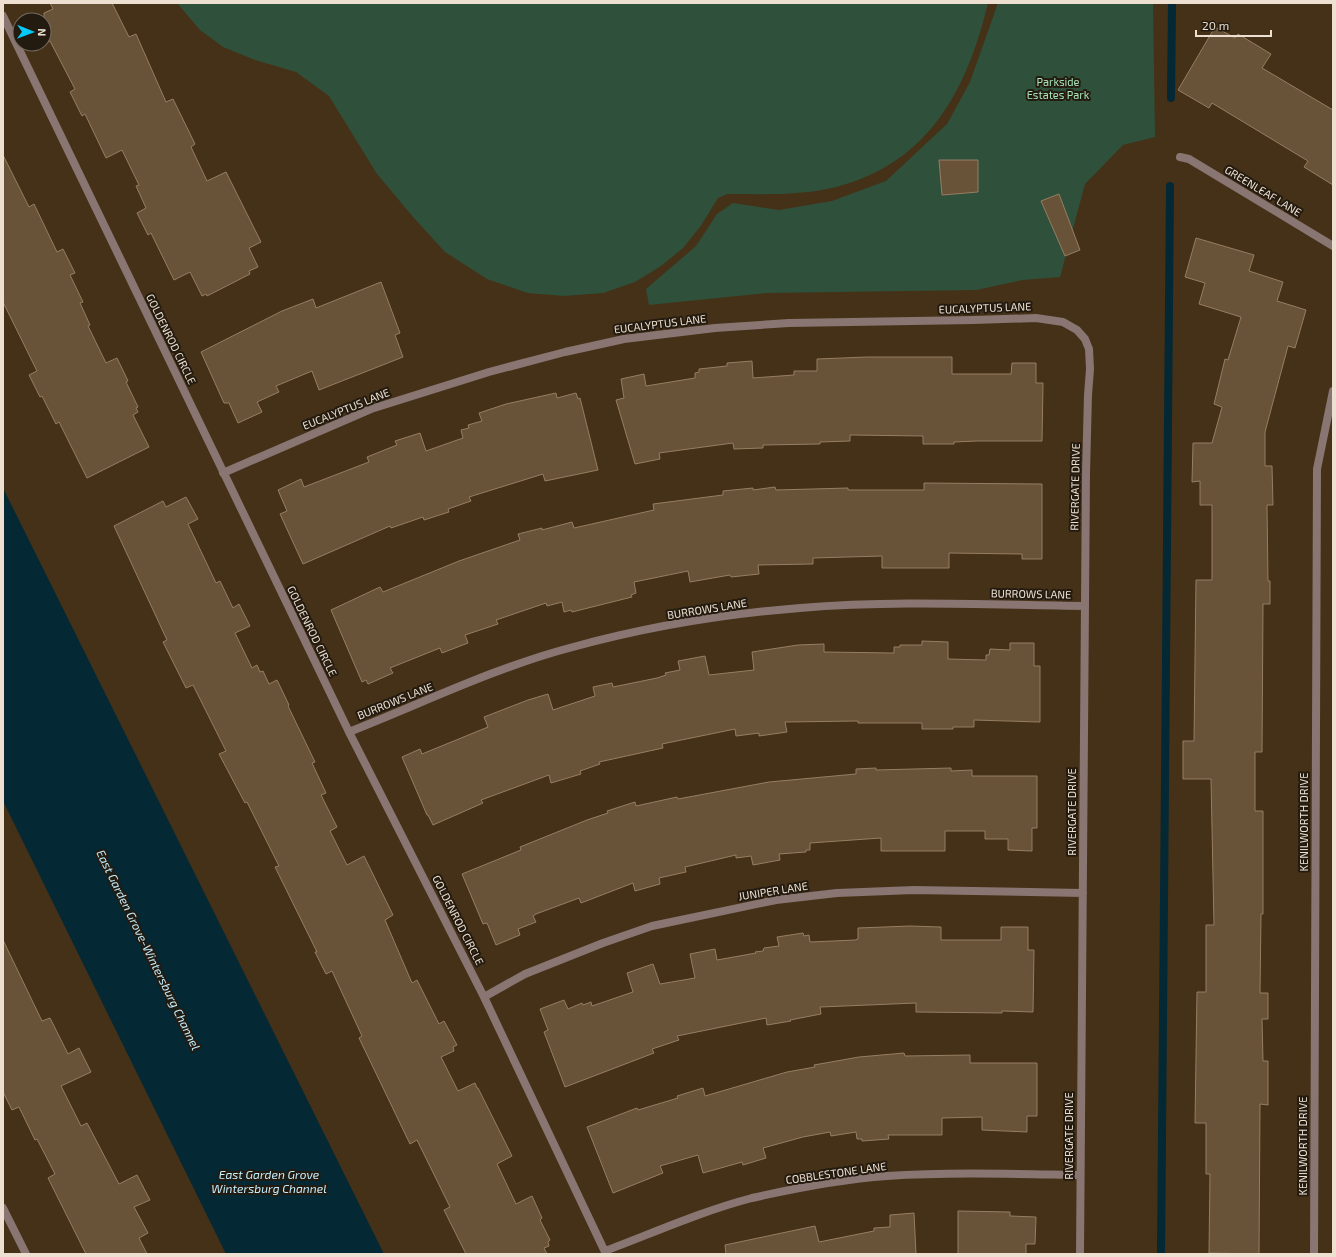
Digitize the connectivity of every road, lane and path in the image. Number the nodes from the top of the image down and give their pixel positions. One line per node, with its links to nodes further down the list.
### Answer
1 (3, 16): 6 (street, GOLDENROD CIRCLE)
2 (1180, 157): 3 (street, GREENLEAF LANE)
3 (1333, 246)
4 (1090, 370): 6 (street, EUCALYPTUS LANE); 7 (street, RIVERGATE DRIVE)
5 (1333, 391): 16 (street, KENILWORTH DRIVE)
6 (223, 473): 8 (street, GOLDENROD CIRCLE)
7 (1085, 606): 8 (street, BURROWS LANE); 9 (street, RIVERGATE DRIVE)
8 (349, 732): 10 (street, GOLDENROD CIRCLE)
9 (1083, 893): 10 (street, JUNIPER LANE); 11 (street, RIVERGATE DRIVE)
10 (484, 997): 13 (street, GOLDENROD CIRCLE)
11 (1080, 1175): 13 (street, COBBLESTONE LANE); 15 (street, RIVERGATE DRIVE)
12 (3, 1208): 14 (street)
13 (605, 1253)
14 (26, 1254)
15 (1080, 1254)
16 (1314, 1254)

